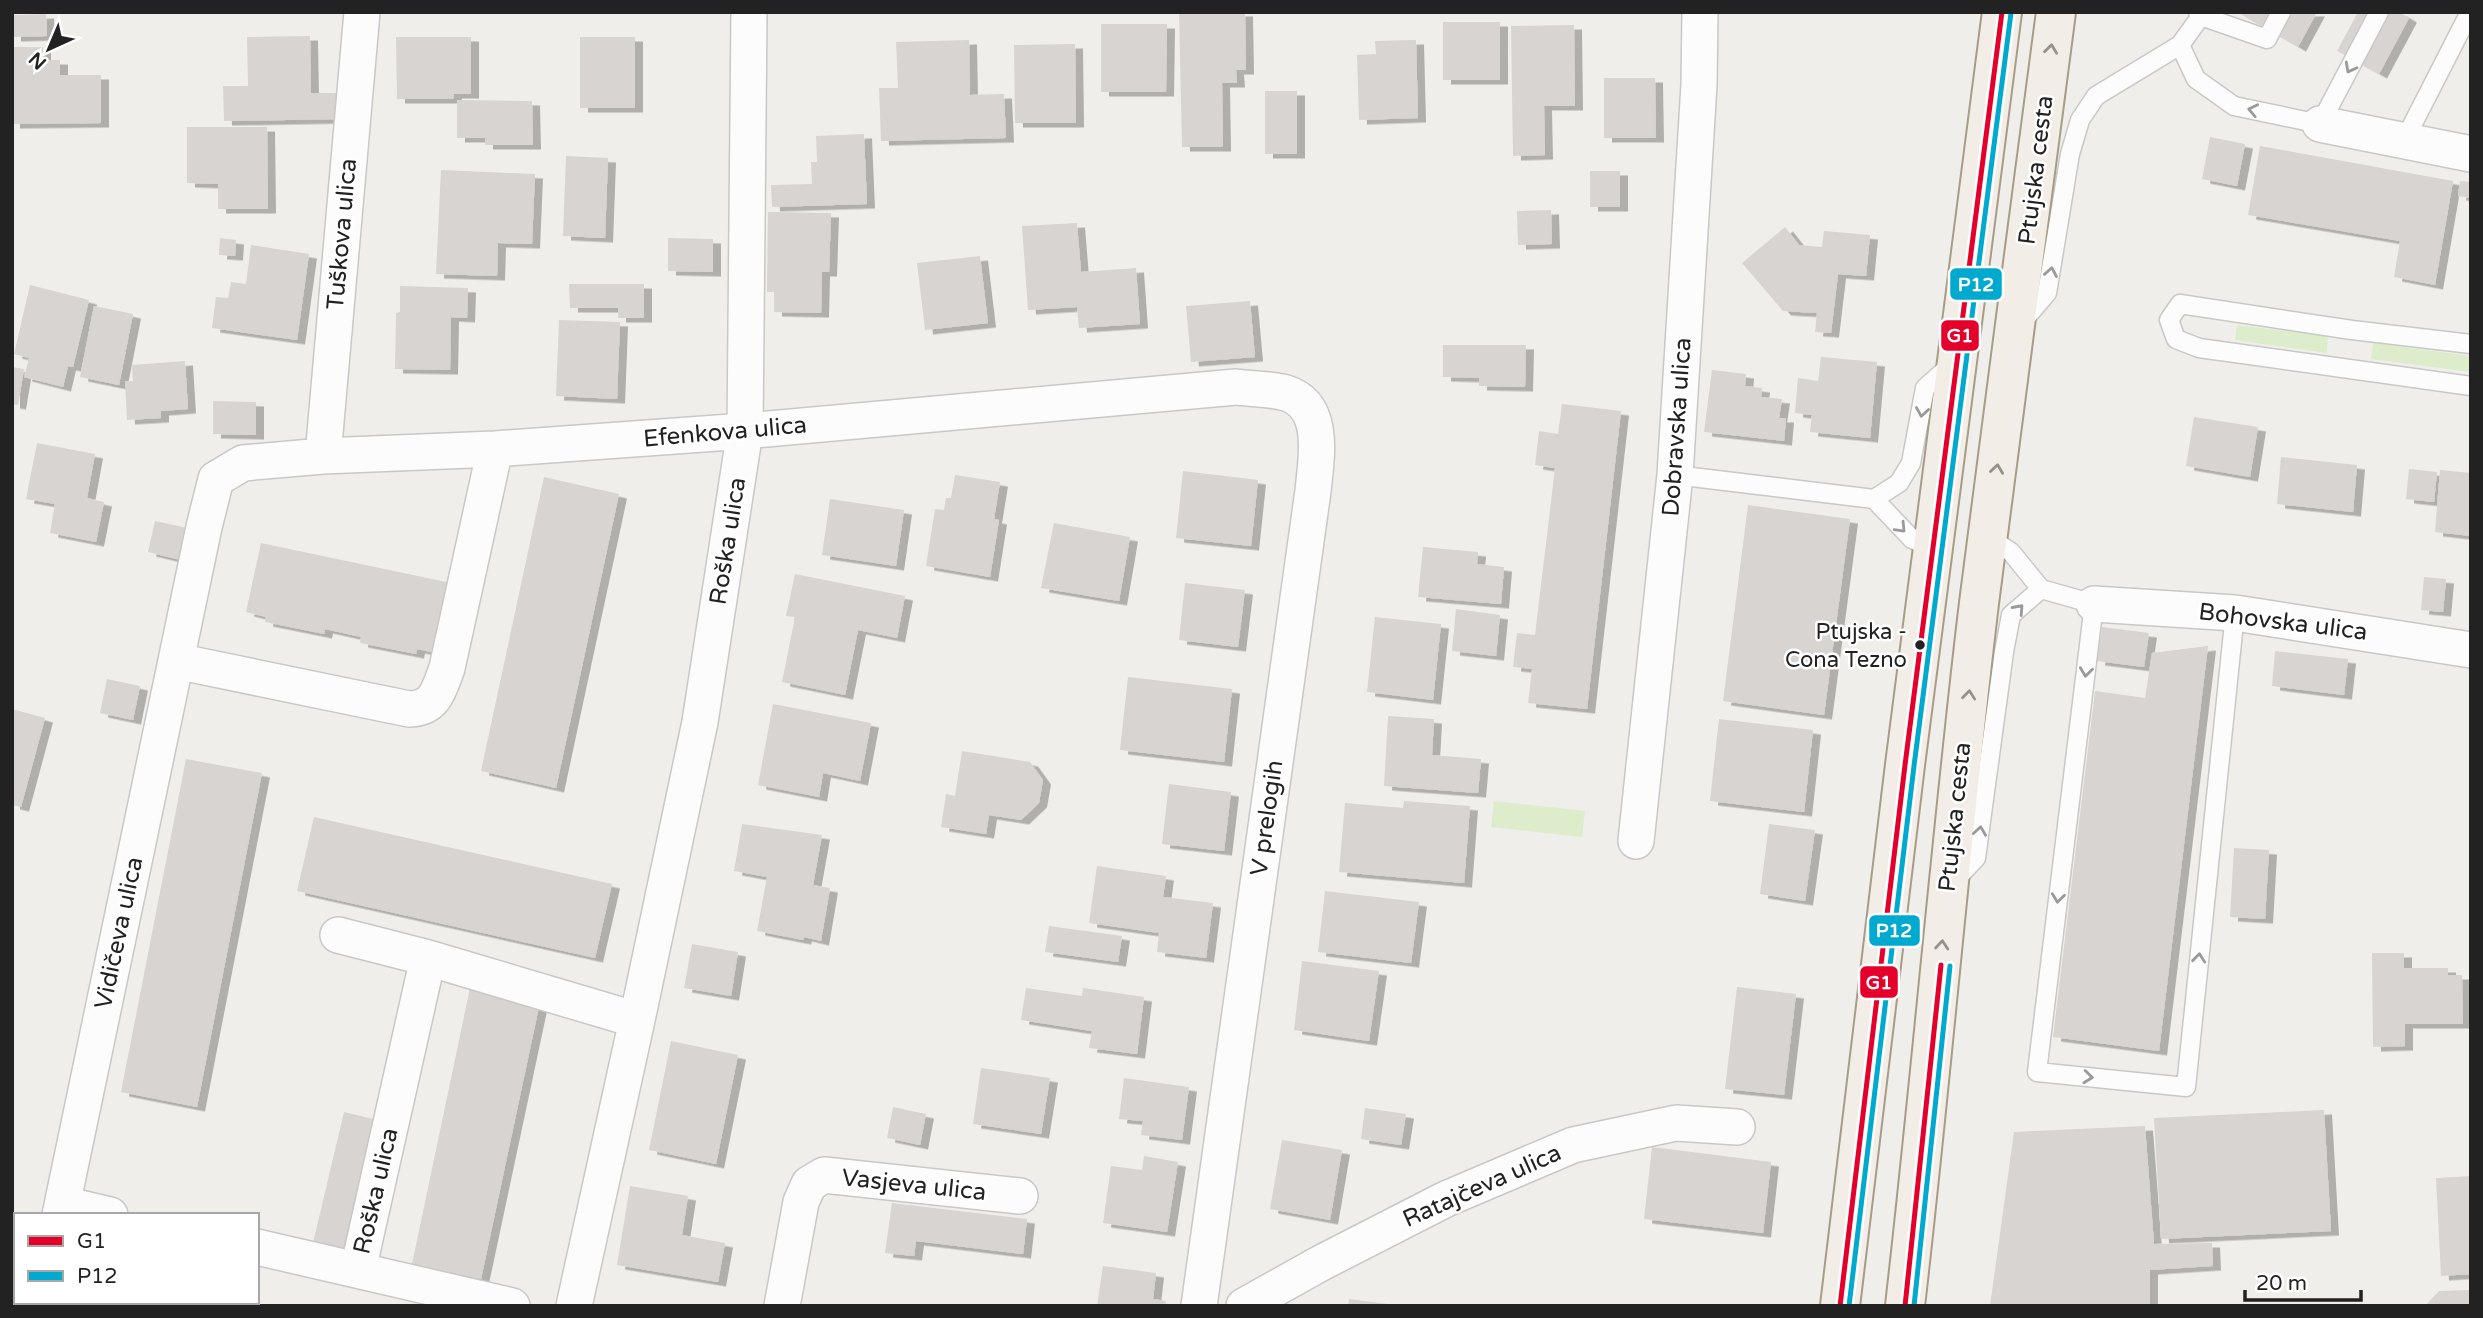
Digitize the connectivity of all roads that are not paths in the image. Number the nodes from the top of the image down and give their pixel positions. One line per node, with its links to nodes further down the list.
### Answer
1 (362, 12): 21 (street, Tuškova ulica)
2 (749, 12): 19 (street, Roška ulica)
3 (1700, 12): 22 (street, Dobravska ulica)
4 (2002, 12): 16 (main road)
5 (2056, 12): 14 (main road, Ptujska cesta, one-way to 5)
6 (2281, 12): 9 (lane)
7 (2379, 12): 11 (lane, one-way to 11)
8 (2470, 12): 12 (lane)
9 (2199, 14): 10 (lane)
10 (2180, 45): 11 (lane, one-way to 10); 14 (lane, Ptujska cesta, one-way to 10)
11 (2320, 124): 12 (street)
12 (2404, 141): 13 (street)
13 (2471, 153)
14 (2016, 328): 25 (main road, Ptujska cesta, one-way to 14)
15 (2471, 344): 17 (lane)
16 (1958, 358): 24 (lane, one-way to 24); 26 (main road)
17 (2471, 386)
18 (1236, 387): 19 (street, Efenkova ulica); 46 (street, V prelogih)
19 (745, 430): 20 (street, Efenkova ulica); 36 (street, Roška ulica)
20 (495, 449): 21 (street, Efenkova ulica); 31 (street)
21 (323, 456): 23 (street, Efenkova ulica)
22 (1675, 475): 24 (lane); 32 (street, Dobravska ulica)
23 (216, 479): 31 (street, Vidičeva ulica)
24 (1874, 499): 26 (lane, one-way to 26)
25 (1988, 537): 27 (lane); 33 (main road, Ptujska cesta, one-way to 25)
26 (1933, 548): 48 (main road)
27 (2041, 589): 28 (lane); 33 (lane, one-way to 27)
28 (2094, 604): 29 (street, Bohovska ulica); 29 (lane, one-way to 29)
29 (2235, 613): 30 (street, Bohovska ulica)
30 (2471, 650)
31 (176, 661): 39 (street, Vidičeva ulica)
32 (1636, 841)
33 (1947, 887): 49 (main road, Ptujska cesta, one-way to 33)
34 (338, 935): 35 (street)
35 (428, 958): 36 (street); 42 (street, Roška ulica)
36 (637, 1020): 44 (street, Roška ulica)
37 (1737, 1127): 47 (street, Ratajčeva ulica)
38 (1020, 1196): 45 (street, Vasjeva ulica)
39 (61, 1209): 40 (street, Vidičeva ulica)
40 (94, 1213)
41 (259, 1247): 42 (street)
42 (358, 1270): 43 (street, Roška ulica)
43 (512, 1306)
44 (574, 1306)
45 (782, 1306)
46 (1199, 1306)
47 (1244, 1306)
48 (1840, 1306)
49 (1905, 1306)

